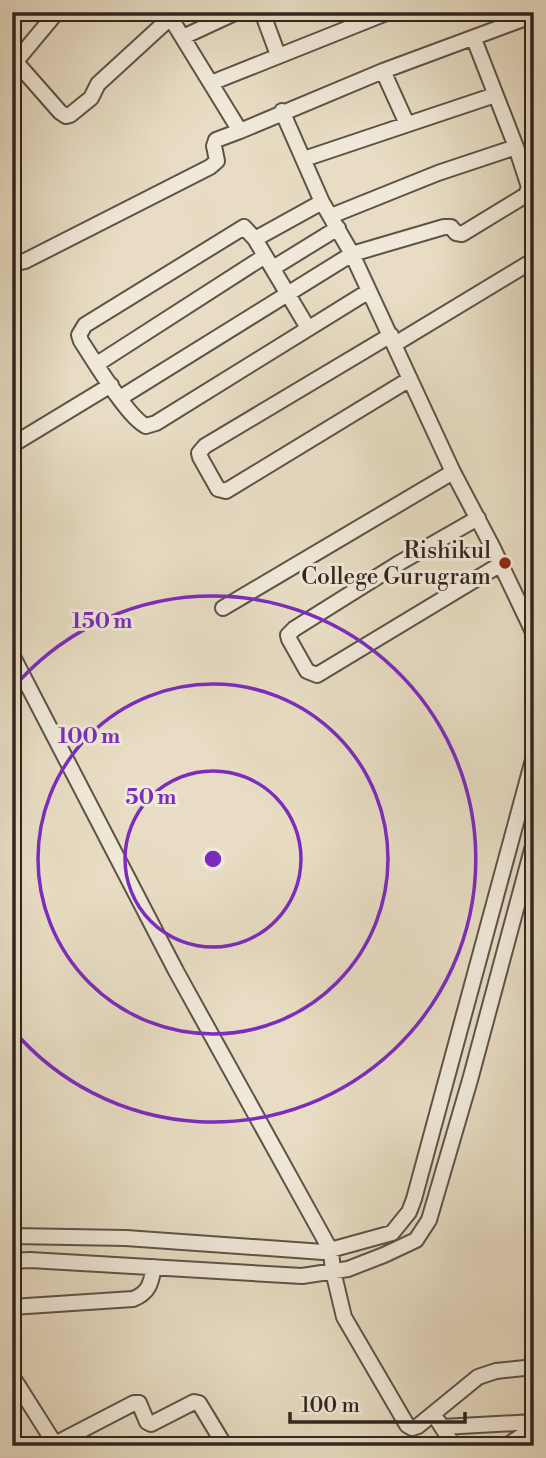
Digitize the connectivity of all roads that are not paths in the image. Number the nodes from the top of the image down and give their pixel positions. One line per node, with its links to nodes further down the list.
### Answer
1 (57, 12): 10 (street)
2 (237, 12): 7 (street)
3 (262, 12): 9 (street)
4 (389, 12): 9 (street)
5 (169, 15): 7 (street); 10 (street)
6 (534, 15): 8 (street)
7 (183, 37): 12 (street)
8 (474, 39): 11 (street); 13 (street)
9 (278, 55): 12 (street)
10 (14, 64)
11 (383, 71): 14 (street); 15 (street)
12 (211, 83): 16 (street)
13 (495, 95): 15 (street); 17 (street)
14 (282, 111): 16 (street); 18 (street)
15 (407, 124): 18 (street)
16 (240, 131): 25 (street)
17 (516, 147): 20 (street); 22 (street)
18 (304, 159): 19 (street)
19 (322, 202): 20 (street); 21 (street)
20 (334, 222): 22 (street); 24 (street)
21 (255, 239): 24 (street); 30 (street)
22 (352, 254): 26 (street); 27 (street)
23 (534, 260): 29 (street)
24 (269, 262): 27 (street); 30 (street)
25 (12, 264)
26 (369, 291): 28 (street); 29 (street)
27 (288, 293): 28 (street); 33 (street)
28 (308, 328): 33 (street)
29 (393, 340): 31 (street); 31 (street)
30 (97, 364): 32 (street)
31 (410, 379): 35 (street)
32 (111, 385): 33 (street); 34 (street)
33 (120, 398)
34 (12, 445)
35 (453, 472): 36 (street); 38 (street)
36 (478, 517): 37 (street); 37 (street)
37 (501, 564): 39 (street)
38 (223, 608)
39 (534, 634)
40 (12, 655): 44 (street)
41 (534, 756): 44 (street)
42 (534, 842): 47 (street)
43 (12, 1236): 44 (street)
44 (331, 1251): 47 (street)
45 (12, 1261): 46 (street)
46 (154, 1267): 47 (street); 48 (street)
47 (333, 1271): 51 (street)
48 (12, 1307)
49 (534, 1367): 51 (street)
50 (12, 1376): 55 (street)
51 (433, 1414): 53 (street)
52 (534, 1422): 53 (street)
53 (442, 1427): 57 (street)
54 (534, 1428): 58 (street)
55 (54, 1445): 56 (street)
56 (225, 1446)
57 (454, 1446)
58 (506, 1446)

